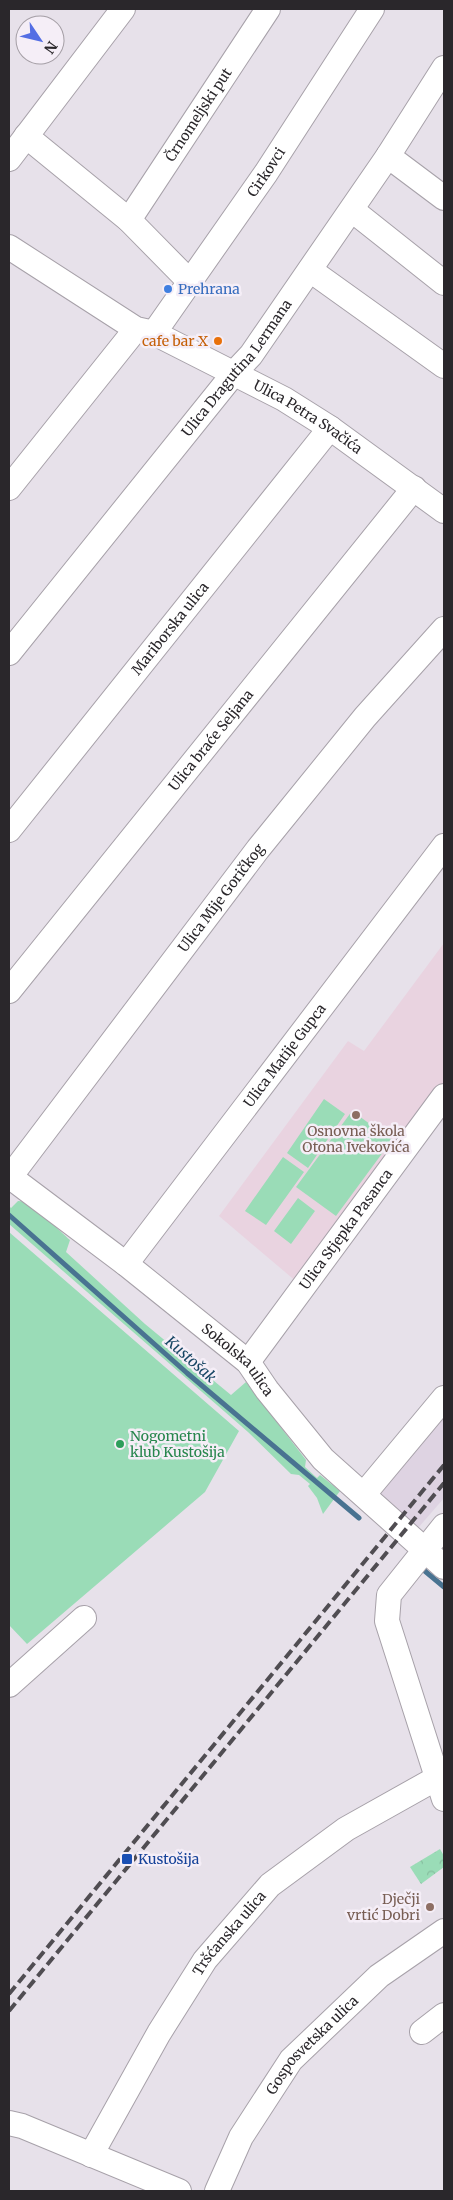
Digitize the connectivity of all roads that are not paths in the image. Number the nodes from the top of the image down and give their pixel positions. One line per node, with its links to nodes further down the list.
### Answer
1 (123, 9): 6 (street)
2 (268, 9): 11 (street, Črnomeljski put)
3 (372, 9): 14 (street, Cirkovci)
4 (444, 68): 5 (street, Ulica Dragutina Lermana)
5 (437, 96): 7 (street, Ulica Dragutina Lermana)
6 (26, 136): 8 (street); 11 (street)
7 (388, 156): 9 (street); 10 (street, Ulica Dragutina Lermana)
8 (9, 159)
9 (444, 198)
10 (352, 210): 13 (street, Ulica Dragutina Lermana); 15 (street)
11 (129, 220): 14 (street)
12 (9, 247): 16 (street, Ulica Petra Svačića)
13 (310, 270): 17 (street); 18 (street, Ulica Dragutina Lermana)
14 (190, 281): 16 (street, Cirkovci)
15 (444, 283)
16 (145, 331): 18 (street, Ulica Petra Svačića); 20 (street, Cirkovci)
17 (444, 366)
18 (234, 372): 19 (street, Ulica Petra Svačića); 24 (street, Ulica Dragutina Lermana)
19 (330, 428): 21 (street, Ulica Petra Svačića); 25 (street, Mariborska ulica)
20 (9, 488)
21 (414, 488): 22 (street, Ulica Petra Svačića); 27 (street, Ulica braće Seljana)
22 (444, 511)
23 (444, 629): 29 (street, Ulica Mije Goričkog)
24 (9, 653)
25 (9, 830)
26 (444, 846): 30 (street, Ulica Matije Gupca)
27 (9, 991)
28 (444, 1096): 31 (street, Ulica Stjepka Pasanca)
29 (9, 1176): 30 (street, Sokolska ulica)
30 (126, 1264): 31 (street, Sokolska ulica)
31 (248, 1362): 33 (street, Sokolska ulica)
32 (444, 1398): 33 (street)
33 (364, 1494): 35 (street, Sokolska ulica)
34 (444, 1526): 35 (street)
35 (418, 1557): 36 (street, Sokolska ulica); 39 (street)
36 (444, 1567)
37 (84, 1618): 38 (street)
38 (9, 1685)
39 (440, 1788): 44 (street, Tršćanska ulica)
40 (444, 1931): 46 (street, Gosposvetska ulica)
41 (444, 2015): 42 (street)
42 (422, 2032)
43 (9, 2123): 44 (street)
44 (91, 2155): 45 (street)
45 (179, 2191)
46 (217, 2191)

